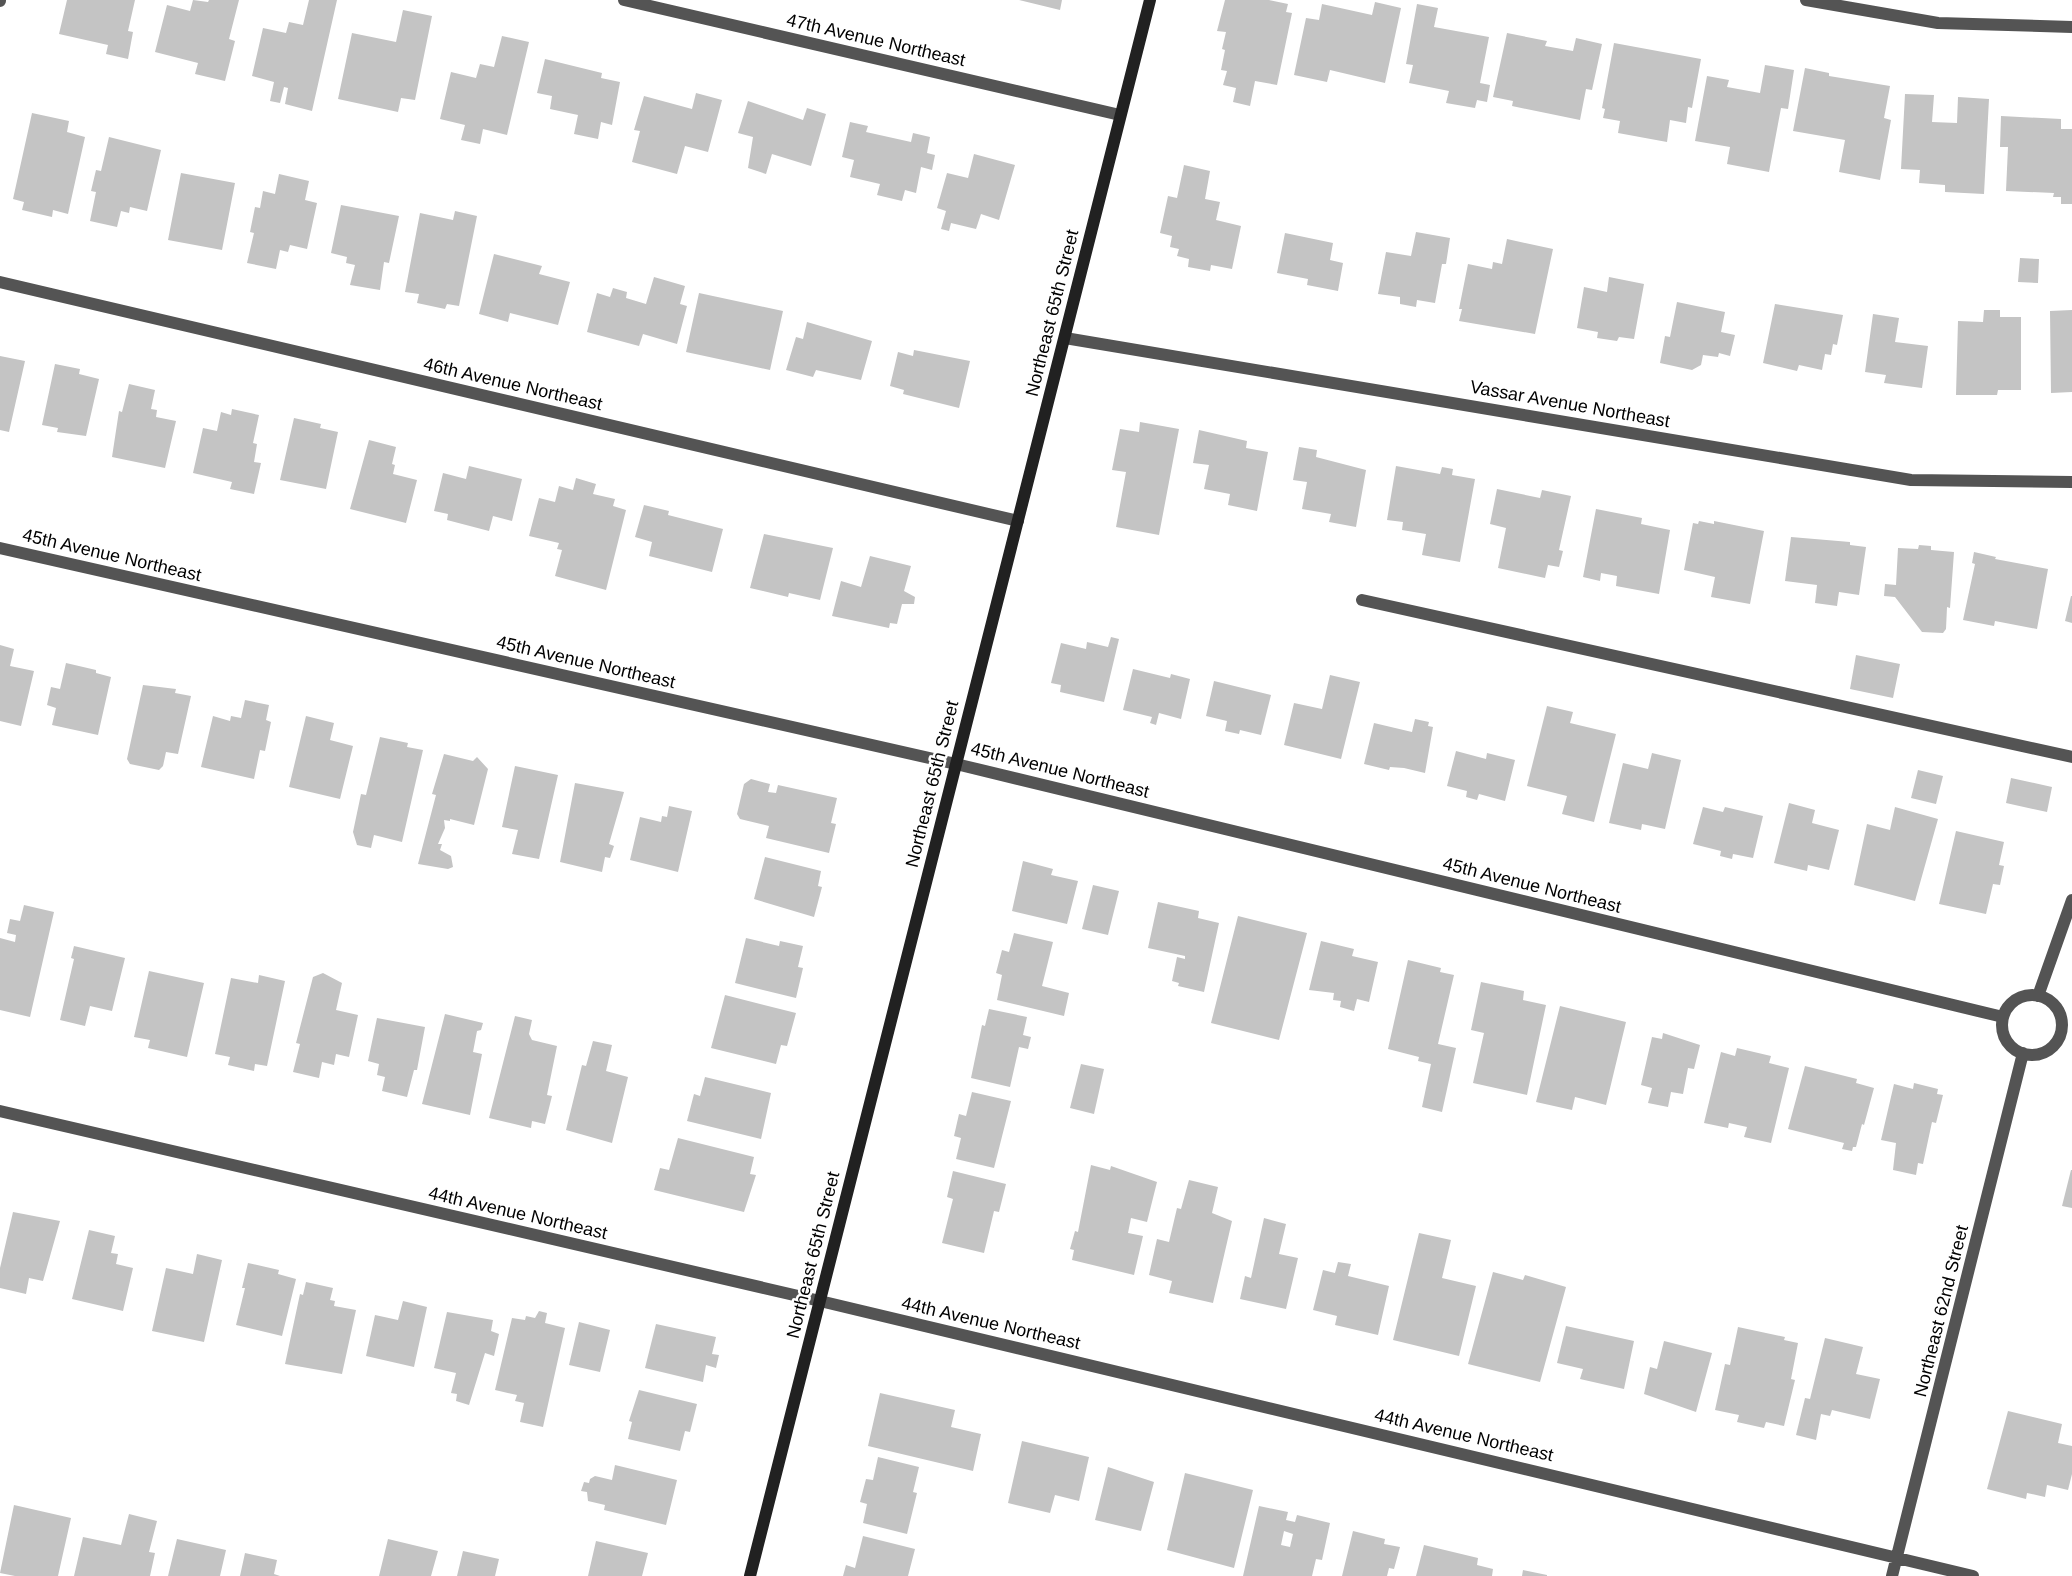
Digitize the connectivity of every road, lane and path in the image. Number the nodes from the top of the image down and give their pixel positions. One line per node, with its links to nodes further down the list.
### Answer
1 (624, 0): 5 (street, 47th Avenue Northeast)
2 (1150, 0): 5 (main road, Northeast 65th Street)
3 (1806, 0): 4 (street)
4 (2072, 27)
5 (1120, 115): 7 (main road, Northeast 65th Street)
6 (0, 282): 9 (street, 46th Avenue Northeast)
7 (1065, 338): 8 (street, Vassar Avenue Northeast); 9 (main road, Northeast 65th Street)
8 (2072, 482)
9 (1018, 521): 13 (main road, Northeast 65th Street)
10 (0, 548): 13 (street, 45th Avenue Northeast)
11 (1362, 600): 12 (street)
12 (2072, 757)
13 (956, 764): 16 (street, 45th Avenue Northeast); 20 (main road, Northeast 65th Street)
14 (2072, 900): 15 (street)
15 (2038, 996): 16 (street); 17 (street)
16 (2003, 1017): 18 (street)
17 (2067, 1032): 18 (street)
18 (2023, 1053): 21 (street, Northeast 62nd Street)
19 (0, 1111): 20 (street, 44th Avenue Northeast)
20 (820, 1301): 21 (street, 44th Avenue Northeast); 22 (main road, Northeast 65th Street)
21 (1897, 1557): 23 (street, Northeast 62nd Street); 24 (street, 44th Avenue Northeast)
22 (750, 1576)
23 (1892, 1576)
24 (1973, 1576)

